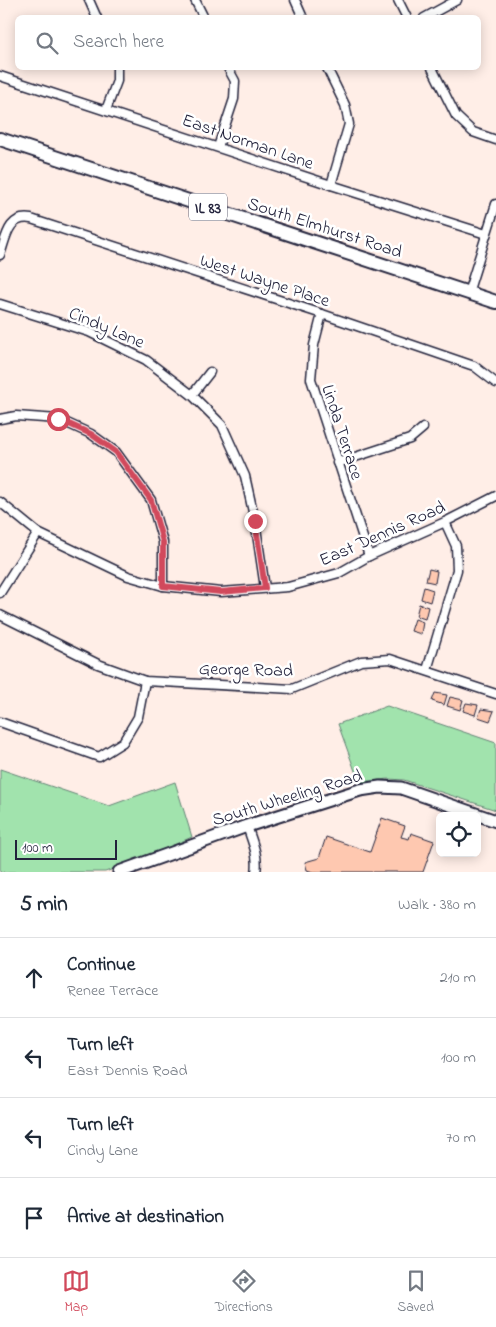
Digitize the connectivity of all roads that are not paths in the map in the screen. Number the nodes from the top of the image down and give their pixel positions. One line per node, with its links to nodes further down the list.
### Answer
1 (89, 0): 6 (street)
2 (195, 0): 7 (street)
3 (295, 0): 8 (street)
4 (398, 0): 9 (street)
5 (457, 0): 10 (street)
6 (96, 15)
7 (202, 15)
8 (302, 15)
9 (406, 15)
10 (430, 15)
11 (117, 70): 16 (street)
12 (229, 70): 19 (street)
13 (328, 70): 20 (street)
14 (433, 70): 18 (street)
15 (0, 76): 16 (street, East Norman Lane)
16 (106, 110): 19 (street, East Norman Lane)
17 (0, 139): 24 (main road, South Elmhurst Road / IL 83)
18 (496, 140)
19 (218, 147): 20 (street, East Norman Lane)
20 (331, 185): 22 (street, East Norman Lane)
21 (496, 204): 22 (street)
22 (486, 234): 24 (street)
23 (0, 255): 27 (street, West Wayne Place)
24 (468, 293): 25 (main road, South Elmhurst Road / IL 83)
25 (496, 302)
26 (0, 304): 30 (street, Cindy Lane)
27 (322, 314): 29 (street, West Wayne Place); 33 (street, Linda Terrace)
28 (210, 372): 30 (street)
29 (496, 384)
30 (192, 395): 40 (street, Cindy Lane)
31 (0, 419): 39 (street)
32 (423, 428): 33 (street)
33 (337, 463): 38 (street, Linda Terrace)
34 (496, 496): 36 (street, East Dennis Road)
35 (0, 502): 37 (street, East Dennis Road)
36 (445, 522): 38 (street, East Dennis Road); 43 (street)
37 (38, 533): 39 (street, East Dennis Road); 41 (street)
38 (369, 556): 40 (street, East Dennis Road)
39 (163, 586): 40 (street, East Dennis Road)
40 (265, 588)
41 (0, 593)
42 (0, 616): 44 (street, George Road)
43 (427, 670): 44 (street, George Road); 45 (street, George Road)
44 (145, 682): 46 (street)
45 (496, 694)
46 (0, 722)
47 (496, 821): 48 (main road, South Wheeling Road)
48 (247, 826): 49 (main road, South Wheeling Road); 50 (street)
49 (119, 872)
50 (256, 872)

